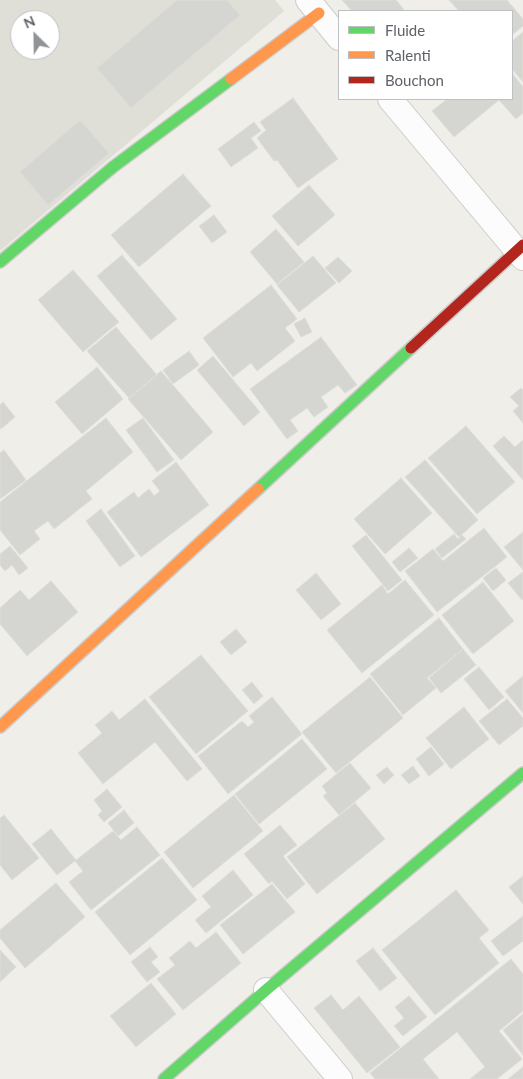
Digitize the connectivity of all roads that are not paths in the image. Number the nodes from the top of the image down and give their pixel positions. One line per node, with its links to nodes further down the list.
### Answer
1 (313, 7): 2 (street); 5 (street)
2 (338, 37)
3 (391, 100): 4 (street)
4 (521, 250): 6 (street)
5 (0, 262)
6 (0, 727)
7 (520, 780): 8 (street)
8 (266, 990): 9 (street); 10 (street)
9 (164, 1079)
10 (340, 1079)

